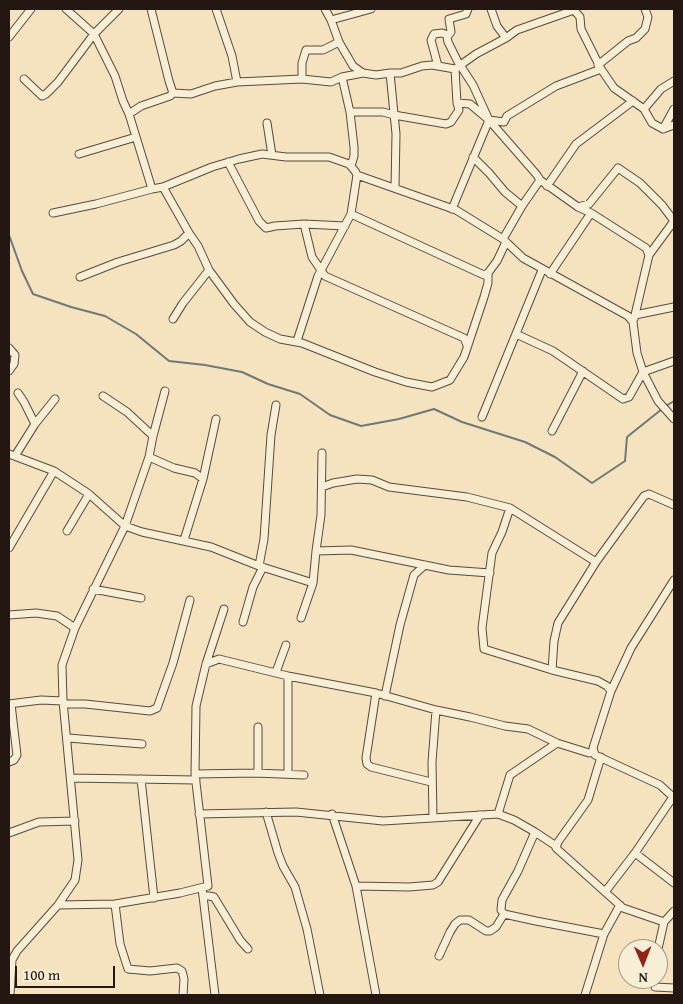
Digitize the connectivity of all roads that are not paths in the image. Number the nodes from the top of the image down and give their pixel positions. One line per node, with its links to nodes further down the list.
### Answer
1 (31, 9): 15 (street)
2 (66, 9): 13 (street)
3 (119, 9): 13 (street)
4 (151, 9): 28 (street)
5 (216, 9): 27 (street)
6 (325, 9): 12 (street)
7 (371, 9): 12 (street)
8 (468, 9): 14 (street)
9 (491, 9): 16 (street)
10 (645, 9): 20 (street)
11 (574, 10): 16 (street); 20 (street)
12 (331, 20): 17 (street)
13 (94, 34): 24 (street); 34 (street)
14 (448, 35): 18 (street); 19 (street)
15 (9, 37)
16 (506, 38): 19 (street)
17 (339, 42): 21 (street); 25 (street)
18 (438, 66): 19 (street); 22 (street)
19 (458, 67): 30 (street); 36 (street)
20 (599, 67): 29 (street); 36 (street)
21 (363, 73): 22 (street); 23 (street)
22 (390, 74): 35 (street)
23 (342, 77): 25 (street); 33 (street)
24 (24, 79)
25 (302, 79): 27 (street)
26 (674, 81): 31 (street)
27 (237, 82): 28 (street)
28 (173, 93): 34 (street)
29 (632, 101): 31 (street); 48 (street)
30 (457, 103): 35 (street); 36 (street)
31 (644, 109): 39 (street)
32 (674, 109): 39 (street)
33 (350, 112): 35 (street); 45 (street)
34 (129, 114): 40 (street)
35 (394, 116): 50 (street)
36 (489, 120): 43 (street); 47 (street)
37 (267, 123): 42 (street)
38 (674, 125): 39 (street)
39 (664, 128)
40 (136, 137): 41 (street); 51 (street)
41 (79, 154)
42 (272, 155): 44 (street); 45 (street)
43 (473, 157): 52 (street); 54 (street)
44 (228, 162): 49 (street); 59 (street)
45 (351, 166): 46 (street)
46 (357, 175): 50 (street); 57 (street)
47 (540, 180): 48 (street); 52 (street)
48 (547, 186): 53 (street)
49 (163, 187): 51 (street); 61 (street)
50 (395, 188): 54 (street)
51 (152, 189): 55 (street)
52 (522, 206): 62 (street)
53 (578, 208): 56 (street); 58 (street)
54 (452, 209): 62 (street)
55 (53, 213)
56 (591, 213): 63 (street); 68 (street)
57 (351, 214): 60 (street); 67 (street)
58 (674, 221): 63 (street)
59 (304, 224): 60 (street); 66 (street)
60 (345, 226): 66 (street)
61 (188, 233): 64 (street); 69 (street)
62 (504, 240): 65 (street); 67 (street)
63 (649, 255): 72 (street)
64 (210, 270): 71 (street); 74 (street)
65 (542, 270): 68 (street); 73 (street)
66 (320, 271): 74 (street); 75 (street)
67 (488, 273): 75 (street)
68 (550, 274): 72 (street)
69 (80, 277)
70 (674, 307): 72 (street)
71 (173, 319)
72 (634, 319): 80 (street)
73 (516, 334): 78 (street); 86 (street)
74 (297, 342): 75 (street)
75 (467, 345)
76 (9, 348): 79 (street)
77 (674, 361): 80 (street)
78 (583, 370): 80 (street); 90 (street)
79 (9, 371)
80 (642, 372): 88 (street)
81 (165, 391): 91 (street)
82 (18, 393): 89 (street)
83 (103, 396): 91 (street)
84 (55, 399): 89 (street)
85 (276, 405): 108 (street)
86 (482, 417)
87 (216, 419): 96 (street)
88 (674, 419)
89 (35, 424): 93 (street)
90 (552, 431)
91 (152, 436): 94 (street)
92 (322, 453): 97 (street)
93 (12, 455): 95 (street)
94 (149, 457): 96 (street); 101 (street)
95 (54, 471): 98 (street); 104 (street)
96 (203, 479): 103 (street)
97 (322, 487): 100 (street); 105 (street)
98 (89, 494): 101 (street); 102 (street)
99 (674, 505): 106 (street)
100 (510, 508): 106 (street); 109 (street)
101 (125, 526): 103 (street); 112 (street)
102 (67, 531)
103 (184, 540): 108 (street)
104 (9, 548)
105 (316, 551): 107 (street); 111 (street)
106 (596, 562): 122 (street)
107 (424, 564): 109 (street); 127 (street)
108 (261, 566): 111 (street); 118 (street)
109 (490, 573): 122 (street)
110 (674, 580): 125 (street)
111 (314, 583): 117 (street)
112 (93, 590): 113 (street); 119 (street)
113 (141, 598)
114 (190, 600): 128 (street)
115 (224, 609): 121 (street)
116 (9, 615): 119 (street)
117 (300, 618)
118 (243, 622)
119 (75, 628): 128 (street)
120 (286, 645): 123 (street)
121 (206, 664): 123 (street); 141 (street)
122 (552, 670): 125 (street)
123 (276, 672): 124 (street)
124 (288, 676): 126 (street); 139 (street)
125 (611, 691): 135 (street)
126 (376, 693): 127 (street); 144 (street)
127 (385, 696): 130 (street)
128 (64, 703): 129 (street); 132 (street)
129 (10, 704): 137 (street)
130 (436, 710): 133 (street); 144 (street)
131 (258, 727): 138 (street)
132 (68, 738): 134 (street); 142 (street)
133 (557, 743): 135 (street); 149 (street)
134 (142, 744)
135 (593, 752): 136 (street)
136 (601, 757): 145 (street); 155 (street)
137 (9, 762)
138 (256, 773): 139 (street); 141 (street)
139 (288, 774): 140 (street)
140 (304, 775)
141 (196, 777): 143 (street); 147 (street)
142 (71, 778): 143 (street); 152 (street)
143 (141, 779): 161 (street)
144 (431, 782): 151 (street)
145 (674, 798): 156 (street)
146 (266, 812): 147 (street); 148 (street); 176 (street)
147 (199, 814): 159 (street)
148 (332, 814): 151 (street); 158 (street)
149 (498, 814): 150 (street); 153 (street)
150 (480, 815): 151 (street); 158 (street)
151 (433, 818)
152 (75, 821): 154 (street); 163 (street)
153 (535, 832): 155 (street); 166 (street)
154 (9, 833)
155 (556, 846): 160 (street)
156 (635, 853): 157 (street); 160 (street)
157 (674, 883)
158 (356, 886): 177 (street)
159 (203, 892): 161 (street); 170 (street); 175 (street)
160 (605, 892): 164 (street)
161 (154, 898): 162 (street)
162 (115, 904): 163 (street); 174 (street)
163 (58, 905): 172 (street)
164 (620, 906): 167 (street); 168 (street)
165 (674, 911): 167 (street)
166 (504, 914): 168 (street); 171 (street)
167 (664, 922): 169 (street)
168 (604, 934): 178 (street)
169 (660, 939)
170 (248, 950)
171 (439, 956)
172 (9, 986): 173 (street)
173 (10, 995)
174 (183, 995)
175 (215, 995)
176 (320, 995)
177 (376, 995)
178 (585, 995)

